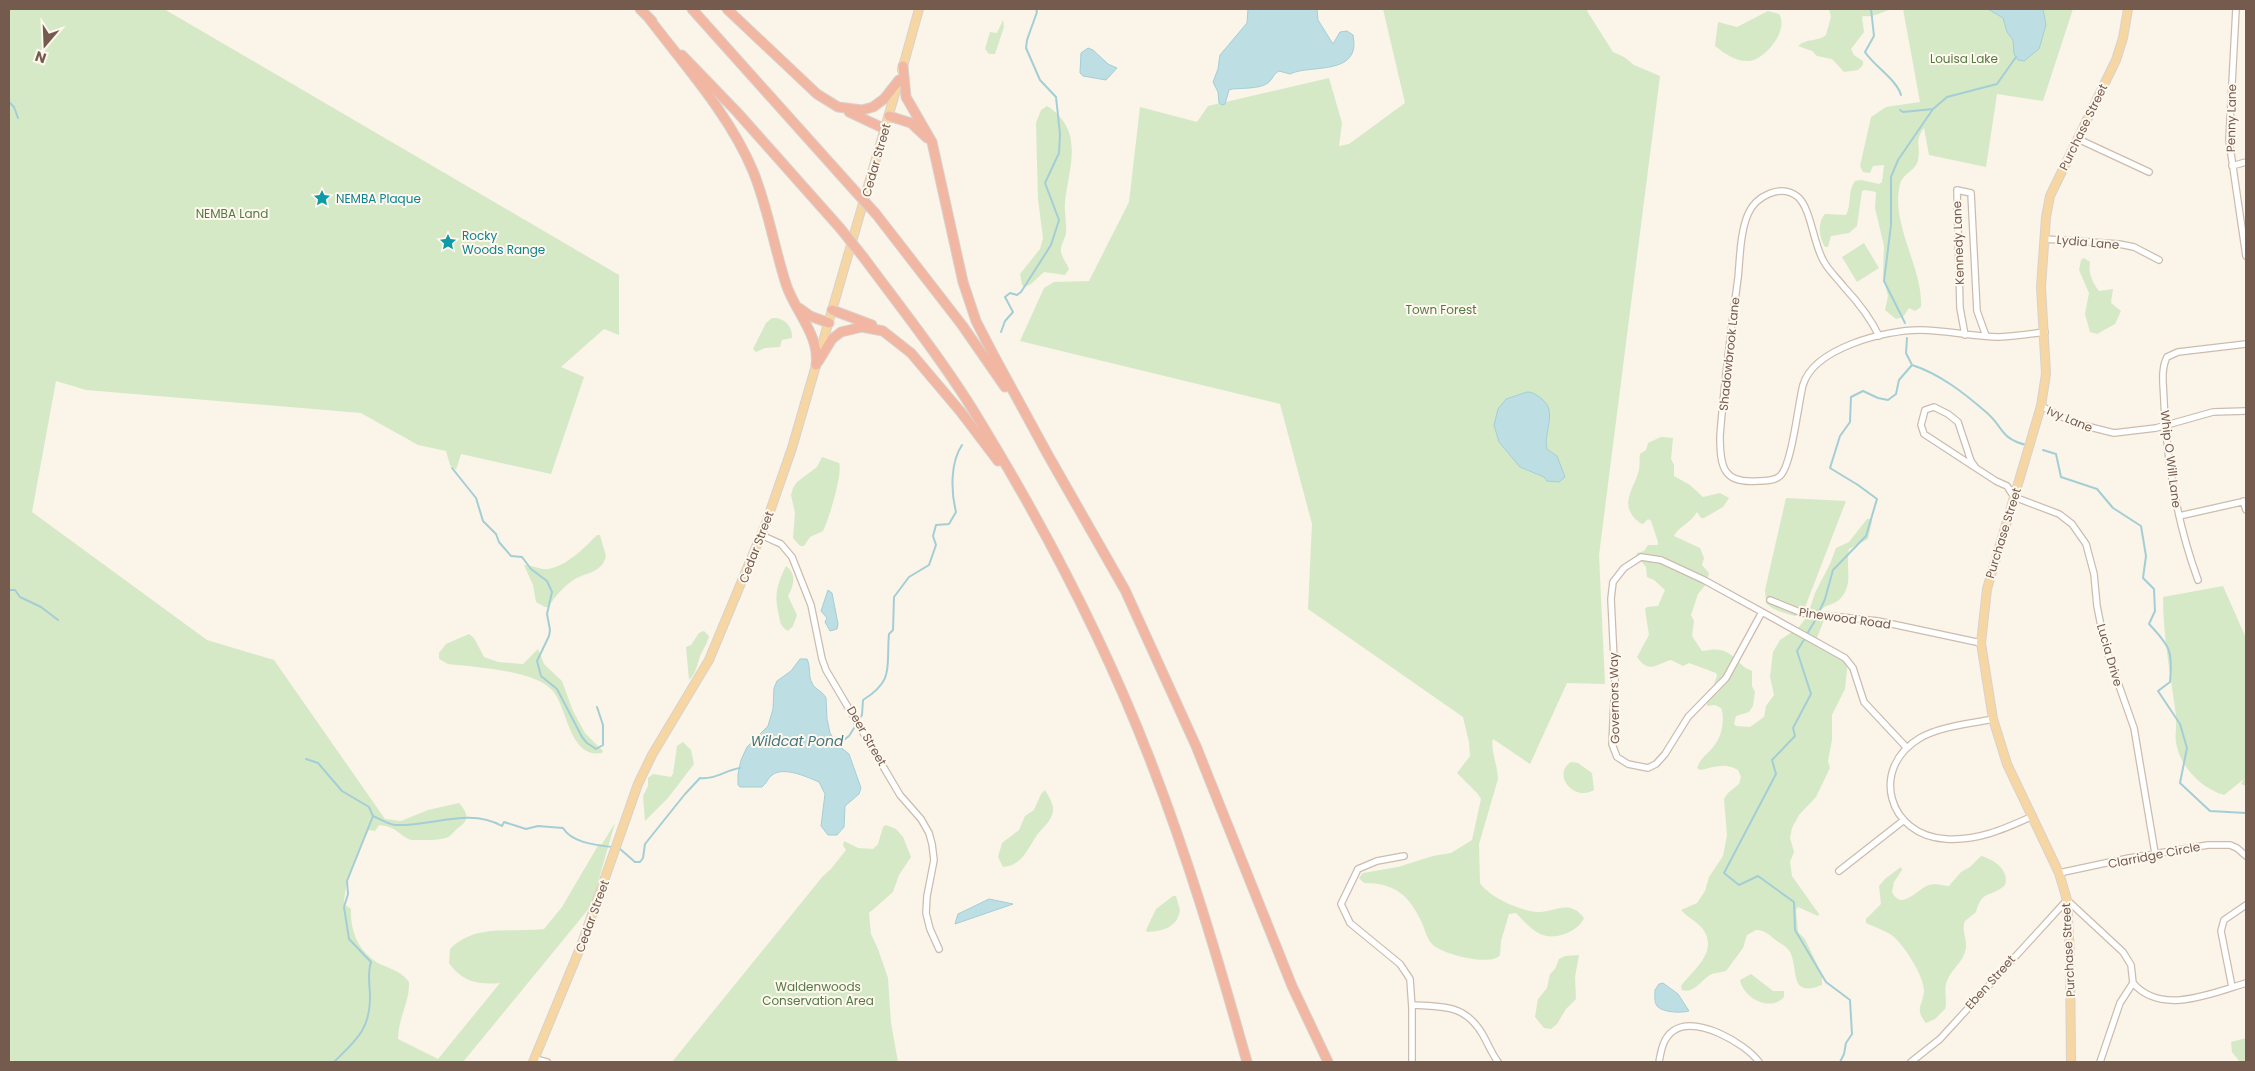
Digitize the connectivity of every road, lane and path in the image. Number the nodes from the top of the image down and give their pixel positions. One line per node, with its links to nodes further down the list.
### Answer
1 (640, 9): 7 (highway)
2 (692, 9): 34 (highway, bridge)
3 (727, 9): 10 (highway)
4 (919, 9): 8 (main road, Cedar Street)
5 (2128, 9): 13 (main road, Purchase Street)
6 (2236, 9): 16 (street, Penny Lane)
7 (648, 17): 21 (highway); 36 (highway, bridge)
8 (903, 66): 9 (main road, Cedar Street); 14 (highway)
9 (899, 80): 10 (highway); 11 (main road, Cedar Street)
10 (838, 107): 12 (highway)
11 (889, 116): 12 (main road, Cedar Street); 14 (highway)
12 (884, 129): 22 (main road, Cedar Street)
13 (2078, 139): 17 (street); 18 (main road, Purchase Street)
14 (934, 150): 34 (highway)
15 (2246, 162): 16 (street)
16 (2232, 166): 19 (street, Penny Lane)
17 (2149, 172)
18 (2044, 239): 20 (street, Lydia Lane); 25 (main road, Purchase Street)
19 (2246, 256)
20 (2159, 260)
21 (794, 302): 23 (highway); 30 (highway)
22 (832, 310): 23 (main road, Cedar Street); 24 (highway)
23 (829, 322): 30 (main road, Cedar Street)
24 (880, 329): 30 (highway); 36 (highway)
25 (2045, 332): 28 (street); 31 (main road, Purchase Street)
26 (1965, 335): 27 (street); 28 (street); 28 (street, Kennedy Lane)
27 (1879, 336): 27 (street, Shadowbrook Lane)
28 (1986, 336)
29 (2246, 344): 33 (street, Whip O Will Lane)
30 (816, 365): 41 (main road, Cedar Street)
31 (2041, 406): 33 (street, Ivy Lane); 37 (main road, Purchase Street)
32 (2246, 411): 33 (street, Ivy Lane)
33 (2164, 425): 40 (street, Whip O Will Lane)
34 (1048, 455): 65 (highway)
35 (1976, 468): 35 (street); 37 (street)
36 (1020, 489): 64 (highway)
37 (2014, 497): 45 (main road, Purchase Street); 50 (street, Lucia Drive)
38 (2244, 501): 39 (street); 40 (street)
39 (2246, 510)
40 (2179, 516): 42 (street, Whip O Will Lane)
41 (762, 535): 57 (street, Deer Street); 62 (main road, Cedar Street)
42 (2198, 580)
43 (1770, 600): 45 (street, Pinewood Road)
44 (1762, 612): 44 (street, Governors Way); 47 (street, Governors Way)
45 (1981, 643): 46 (main road, Purchase Street)
46 (1993, 719): 47 (street); 48 (main road, Purchase Street)
47 (1907, 748): 49 (street)
48 (2033, 816): 49 (street); 54 (main road, Purchase Street)
49 (1904, 820): 53 (street)
50 (2154, 853): 52 (street, Clarridge Circle); 54 (street, Clarridge Circle)
51 (1404, 856): 61 (street)
52 (2246, 856)
53 (1839, 871)
54 (2058, 873): 55 (main road, Purchase Street)
55 (2067, 900): 58 (street); 70 (street, Eben Street); 71 (main road, Purchase Street)
56 (2246, 906): 60 (street)
57 (939, 949)
58 (2133, 983): 60 (street); 72 (street)
59 (2246, 983): 60 (street)
60 (2232, 988)
61 (1412, 1005): 66 (street); 67 (street)
62 (534, 1060): 63 (street)
63 (547, 1062)
64 (1246, 1062)
65 (1328, 1062)
66 (1412, 1062)
67 (1498, 1062)
68 (1659, 1062): 69 (street)
69 (1759, 1062)
70 (1911, 1062)
71 (2071, 1062)
72 (2100, 1062)

